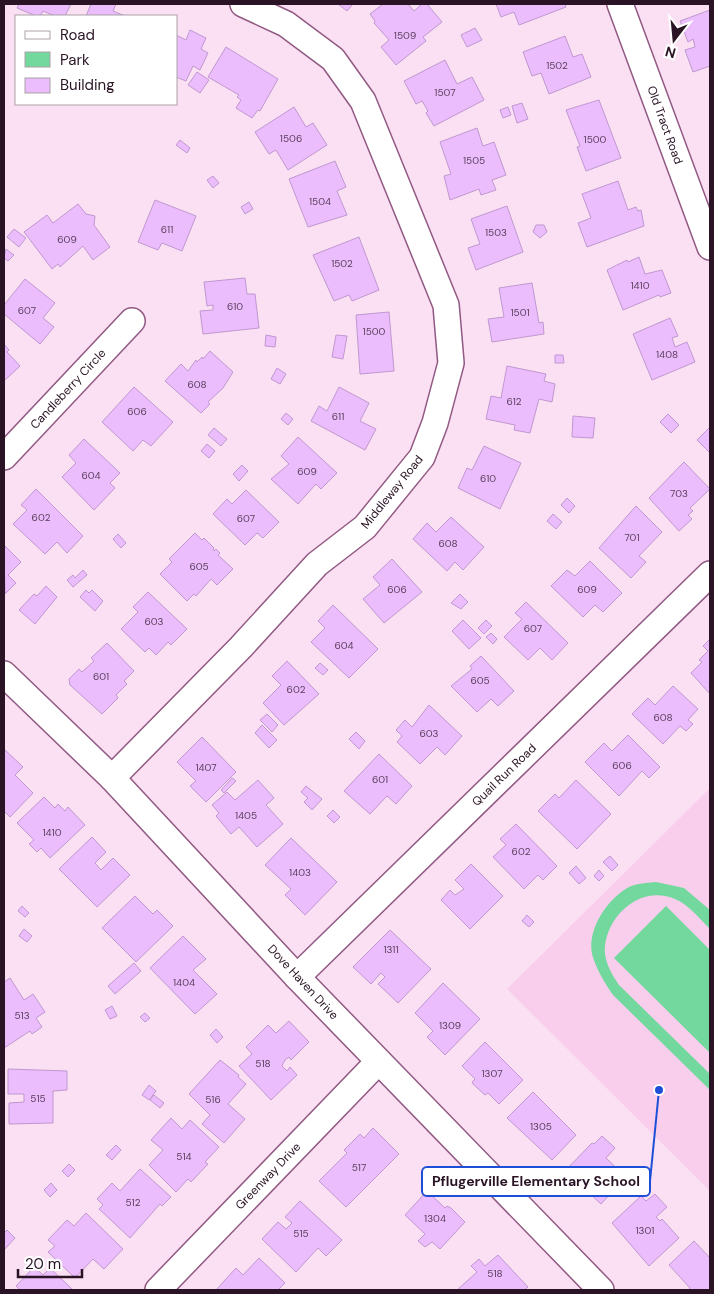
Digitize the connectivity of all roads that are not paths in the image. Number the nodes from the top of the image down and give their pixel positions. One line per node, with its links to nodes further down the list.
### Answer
1 (243, 4): 8 (street, Middleway Road)
2 (620, 4): 3 (street, Old Tract Road)
3 (710, 247)
4 (132, 321): 5 (street, Candleberry Circle)
5 (4, 457)
6 (710, 574): 9 (street, Quail Run Road)
7 (4, 674): 8 (street, Dove Haven Drive)
8 (112, 778): 9 (street, Dove Haven Drive)
9 (297, 977): 10 (street, Dove Haven Drive)
10 (378, 1062): 11 (street, Dove Haven Drive); 12 (street, Greenway Drive)
11 (592, 1287)
12 (158, 1290)

